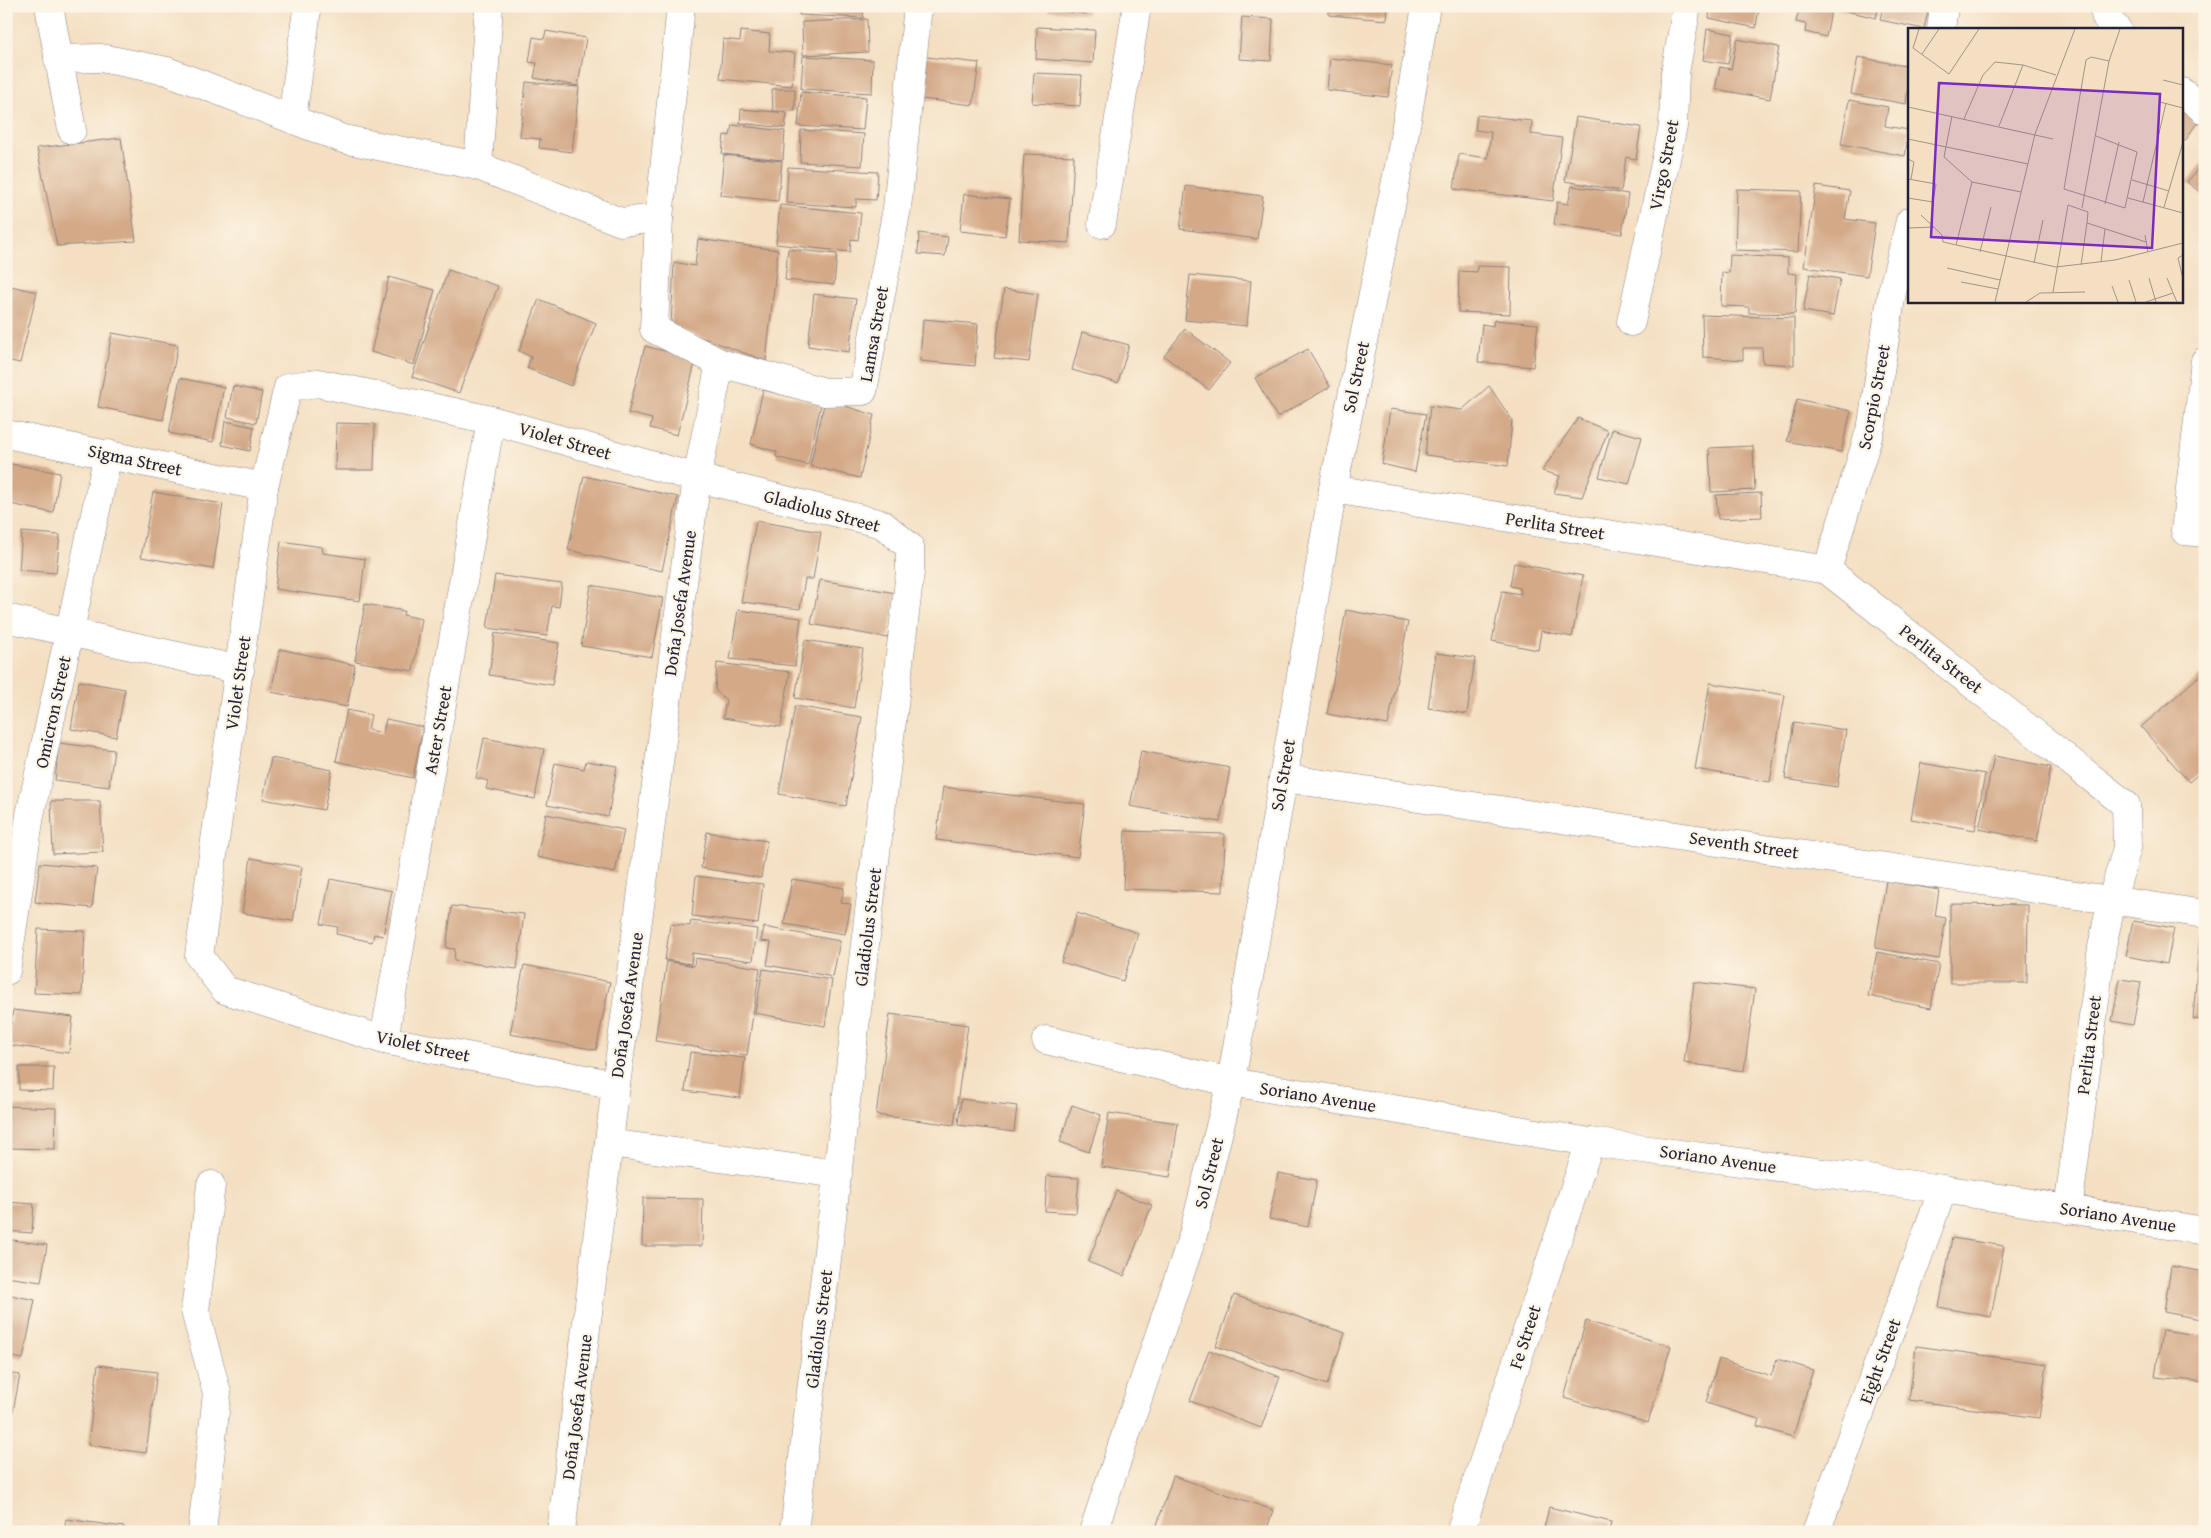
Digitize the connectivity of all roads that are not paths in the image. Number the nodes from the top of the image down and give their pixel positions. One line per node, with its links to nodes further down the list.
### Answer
1 (49, 6): 13 (street)
2 (490, 6): 16 (street)
3 (680, 6): 17 (street)
4 (918, 6): 22 (street, Lamsa Street)
5 (1138, 6): 18 (street)
6 (1426, 6): 28 (street, Sol Street)
7 (1687, 6): 20 (street, Virgo Street)
8 (1944, 6): 11 (street)
9 (2103, 6): 12 (street)
10 (307, 10): 14 (street)
11 (1941, 28)
12 (2116, 28)
13 (58, 59): 14 (street); 15 (street)
14 (292, 120): 16 (street)
15 (72, 130)
16 (478, 166): 17 (street)
17 (659, 218): 22 (street, Lamsa Street)
18 (1102, 224)
19 (1908, 229): 30 (street, Scorpio Street)
20 (1631, 322)
21 (2205, 361): 29 (street)
22 (720, 363): 26 (street, Doña Josefa Avenue)
23 (492, 420): 26 (street, Violet Street); 27 (street, Violet Street); 38 (street, Aster Street)
24 (6, 434): 25 (street, Sigma Street)
25 (108, 454): 27 (street, Sigma Street); 32 (street, Omicron Street)
26 (697, 478): 41 (street, Doña Josefa Avenue); 44 (street, Gladiolus Street)
27 (264, 487): 33 (street, Violet Street)
28 (1332, 489): 30 (street, Perlita Street); 34 (street, Sol Street)
29 (2195, 532)
30 (1827, 570): 35 (street, Perlita Street)
31 (6, 618): 32 (street)
32 (70, 633): 33 (street); 37 (street, Omicron Street)
33 (240, 670): 38 (street, Violet Street)
34 (1283, 778): 35 (street, Seventh Street); 40 (street, Sol Street)
35 (2112, 899): 36 (street, Seventh Street); 47 (street, Perlita Street)
36 (2205, 914)
37 (6, 971)
38 (384, 1040): 41 (street, Violet Street)
39 (1046, 1040): 40 (street, Soriano Avenue)
40 (1231, 1082): 42 (street, Soriano Avenue); 52 (street, Sol Street)
41 (616, 1085): 43 (street, Doña Josefa Avenue)
42 (1590, 1142): 46 (street, Soriano Avenue); 53 (street, Fe Street)
43 (609, 1143): 44 (street); 50 (street, Doña Josefa Avenue)
44 (838, 1174): 51 (street, Gladiolus Street)
45 (211, 1184): 49 (street)
46 (1943, 1189): 47 (street, Soriano Avenue); 54 (street, Eight Street)
47 (2068, 1210): 48 (street, Soriano Avenue)
48 (2205, 1231)
49 (202, 1532)
50 (561, 1532)
51 (794, 1532)
52 (1093, 1532)
53 (1460, 1532)
54 (1816, 1532)

